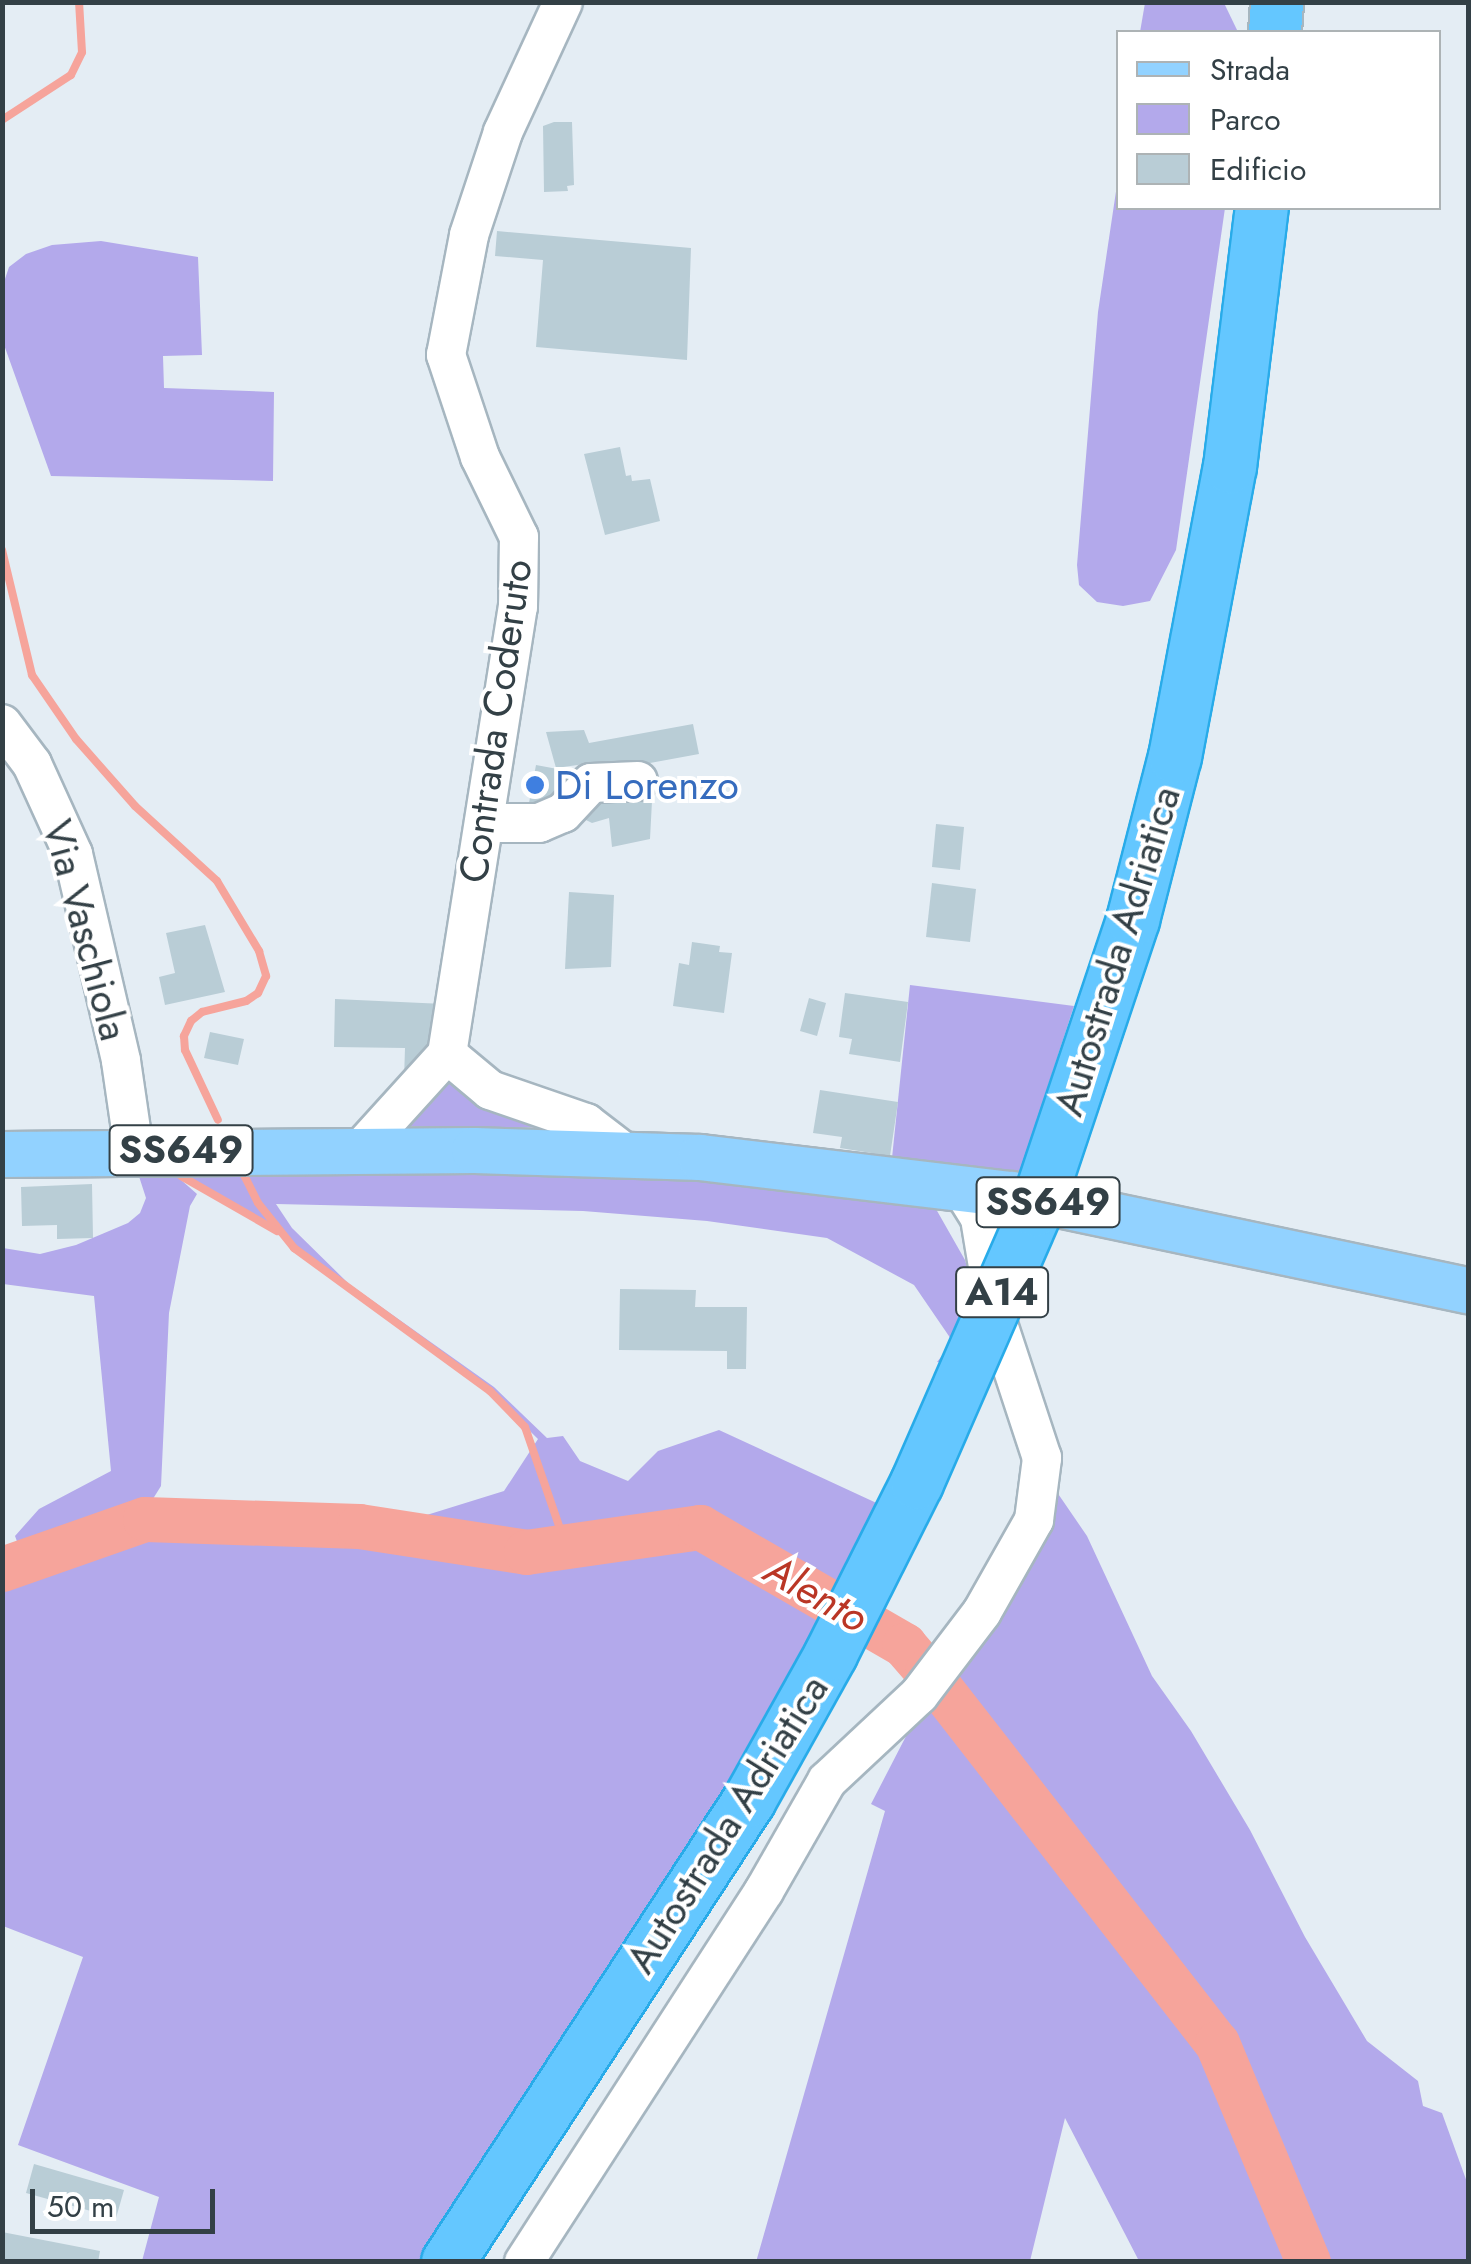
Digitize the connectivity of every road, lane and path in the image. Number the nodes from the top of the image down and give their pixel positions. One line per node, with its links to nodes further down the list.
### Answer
1 (563, 2): 10 (street, Contrada Coderuto)
2 (1277, 2): 4 (highway)
3 (1310, 2): 5 (highway)
4 (1275, 30)
5 (1308, 30)
6 (1262, 210): 18 (highway, Autostrada Adriatica / A14, bridge)
7 (1295, 210): 19 (highway, Autostrada Adriatica / A14)
8 (2, 724): 12 (street, Via Vaschiola)
9 (638, 781): 10 (street)
10 (484, 824): 11 (street, Contrada Coderuto)
11 (447, 1054): 13 (street); 14 (street)
12 (134, 1150): 13 (main road, SS649); 15 (main road, SS649)
13 (360, 1150): 14 (main road, SS649)
14 (624, 1153): 16 (main road, SS649)
15 (2, 1154)
16 (961, 1187): 17 (main road, SS649); 20 (street)
17 (1468, 1290)
18 (448, 2262)
19 (487, 2262)
20 (524, 2262)

